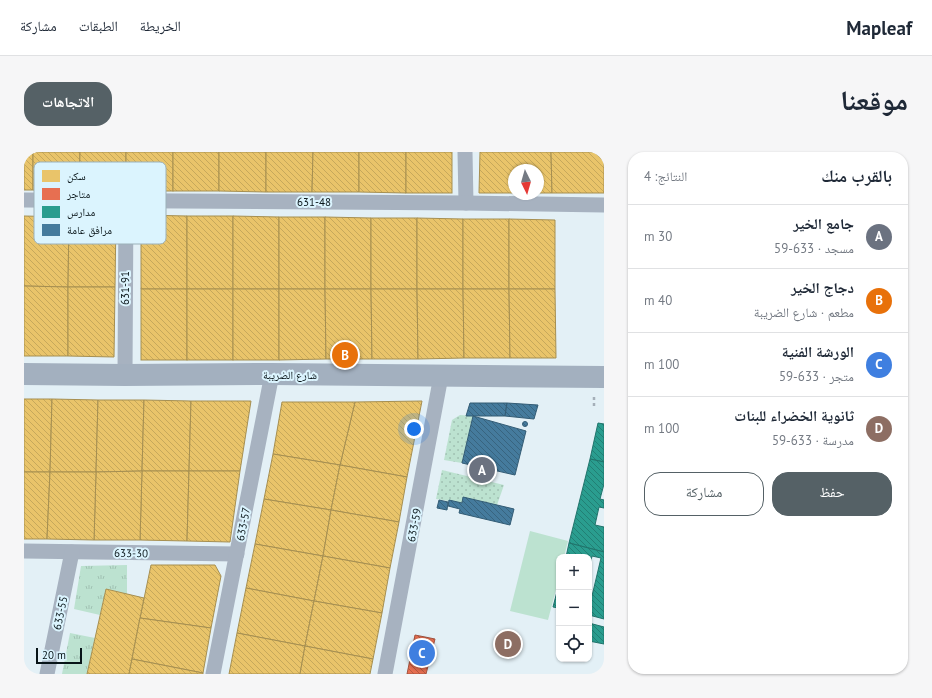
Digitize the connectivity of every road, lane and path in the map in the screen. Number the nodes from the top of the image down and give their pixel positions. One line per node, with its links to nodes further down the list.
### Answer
1 (465, 152): 3 (street)
2 (166, 200): 3 (street, 631-48)
3 (466, 203): 4 (street, 631-48)
4 (604, 205)
5 (126, 244): 8 (street, 631-91)
6 (24, 374): 8 (street, شارع الضريبة)
7 (272, 374): 8 (street, شارع الضريبة); 9 (street, شارع الضريبة); 14 (street, 633-57)
8 (125, 375)
9 (441, 376): 10 (street, شارع الضريبة); 17 (street, 633-59)
10 (599, 387): 11 (path)
11 (594, 406)
12 (24, 551): 13 (street, 633-30)
13 (72, 552): 14 (street, 633-30); 15 (street, 633-55)
14 (237, 554): 16 (street, 633-57)
15 (47, 674)
16 (213, 674)
17 (385, 674)

